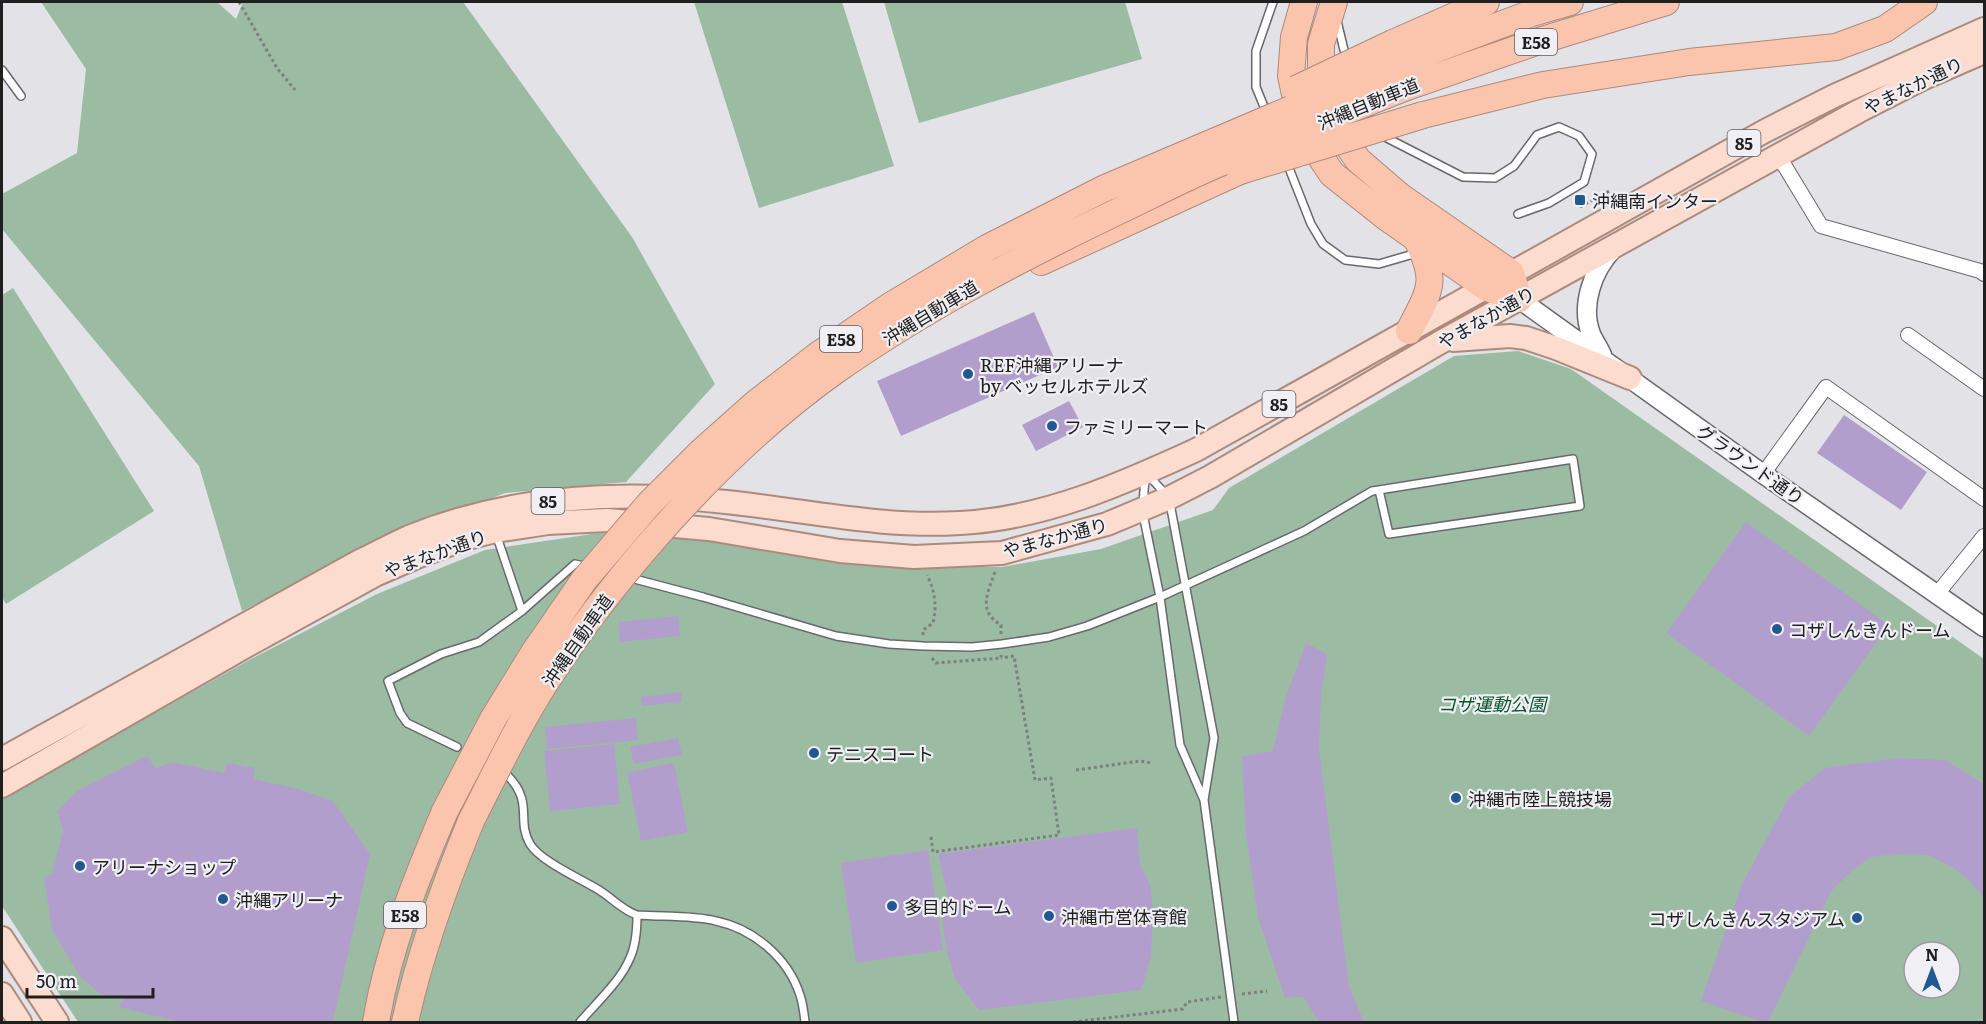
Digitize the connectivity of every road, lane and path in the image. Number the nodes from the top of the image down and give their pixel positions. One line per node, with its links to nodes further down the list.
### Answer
1 (239, 2): 14 (path)
2 (1273, 2): 24 (lane)
3 (1304, 2): 24 (highway)
4 (1486, 2): 11 (highway)
5 (1570, 2): 11 (highway, 沖縄自動車道 / E58)
6 (1666, 2): 11 (highway, 沖縄自動車道 / E58)
7 (1924, 2): 29 (highway, bridge)
8 (1333, 3): 13 (lane); 25 (highway)
9 (1984, 29): 25 (main road, やまなか通り / 85)
10 (1984, 52): 19 (main road, やまなか通り / 85)
11 (1400, 64): 29 (highway, 沖縄自動車道 / E58, bridge); 72 (highway, 沖縄自動車道 / E58, bridge)
12 (2, 70): 15 (lane)
13 (1362, 89)
14 (295, 90)
15 (21, 96)
16 (1367, 98): 17 (lane)
17 (1371, 108)
18 (1376, 118): 22 (lane)
19 (1778, 156): 23 (main road, やまなか通り / 85); 26 (street)
20 (1611, 190): 21 (path)
21 (1580, 207)
22 (1518, 214)
23 (1618, 244): 28 (main road, やまなか通り / 85); 33 (street)
24 (1413, 246): 27 (highway); 30 (highway)
25 (1511, 273): 27 (main road, やまなか通り / 85); 28 (highway)
26 (1984, 274)
27 (1487, 288): 28 (highway); 30 (main road, やまなか通り / 85)
28 (1519, 299): 32 (main road, やまなか通り / 85); 33 (street, グラウンド通り)
29 (905, 326): 73 (highway, 沖縄自動車道 / E58, bridge)
30 (1409, 331): 36 (main road, やまなか通り / 85)
31 (1908, 335): 35 (street)
32 (1438, 343): 34 (main road); 39 (main road, やまなか通り / 85)
33 (1605, 361): 34 (street, グラウンド通り)
34 (1630, 378): 37 (street, グラウンド通り)
35 (1984, 389)
36 (1146, 473): 39 (lane); 41 (lane); 42 (main road, やまなか通り / 85)
37 (1763, 474): 40 (street); 49 (street, グラウンド通り)
38 (1379, 490): 38 (lane); 48 (lane)
39 (1169, 498): 41 (main road, やまなか通り / 85); 48 (lane)
40 (1984, 499)
41 (1142, 510): 42 (main road, やまなか通り / 85); 50 (lane)
42 (492, 522): 51 (lane); 58 (main road, やまなか通り / 85); 62 (main road, やまなか通り / 85)
43 (1984, 536): 49 (street)
44 (598, 570): 51 (lane)
45 (996, 572): 53 (path)
46 (610, 573): 54 (lane)
47 (927, 575): 54 (path)
48 (1186, 584): 50 (lane); 63 (lane)
49 (1938, 594): 52 (street, グラウンド通り)
50 (1160, 597): 53 (lane); 63 (lane)
51 (522, 611): 57 (lane)
52 (1984, 627)
53 (1002, 644): 54 (lane); 56 (path)
54 (922, 646)
55 (931, 657): 56 (path)
56 (1001, 658): 64 (path)
57 (457, 747)
58 (2, 759)
59 (1151, 763): 60 (path)
60 (1076, 770)
61 (508, 777): 65 (lane)
62 (2, 786)
63 (1204, 801): 69 (lane)
64 (931, 837)
65 (637, 915): 74 (lane); 75 (lane)
66 (2, 938): 71 (main road)
67 (1267, 991): 69 (path)
68 (2, 994): 70 (main road)
69 (1229, 996): 76 (path); 77 (lane)
70 (20, 1023)
71 (57, 1023)
72 (376, 1023)
73 (405, 1023)
74 (580, 1023)
75 (806, 1023)
76 (1073, 1023)
77 (1234, 1023)

